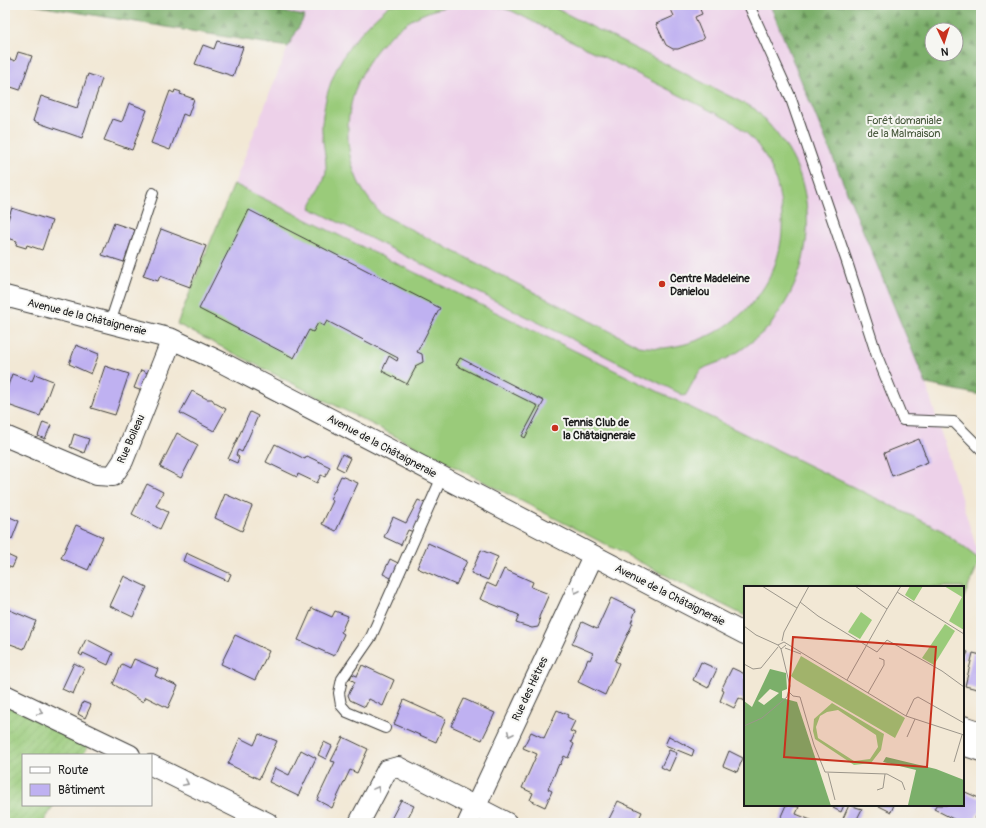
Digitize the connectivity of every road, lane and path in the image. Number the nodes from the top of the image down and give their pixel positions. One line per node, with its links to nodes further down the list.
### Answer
1 (749, 5): 7 (lane)
2 (153, 193): 4 (lane)
3 (5, 296): 4 (street, Avenue de la Châtaigneraie)
4 (110, 323): 5 (street, Avenue de la Châtaigneraie)
5 (172, 338): 6 (street, Rue Boileau); 8 (street, Avenue de la Châtaigneraie)
6 (5, 436)
7 (981, 449)
8 (442, 477): 9 (street, Avenue de la Châtaigneraie); 13 (lane)
9 (592, 556): 10 (street, Avenue de la Châtaigneraie); 19 (street, Rue des Hêtres, one-way to 19)
10 (744, 633)
11 (5, 695): 17 (street, one-way to 17)
12 (964, 726): 14 (street)
13 (385, 728)
14 (981, 732)
15 (964, 745): 16 (street)
16 (981, 751)
17 (128, 754)
18 (152, 765): 20 (street, one-way to 20)
19 (472, 815): 21 (street, one-way to 19); 22 (street)
20 (268, 823)
21 (359, 823)
22 (507, 823)

